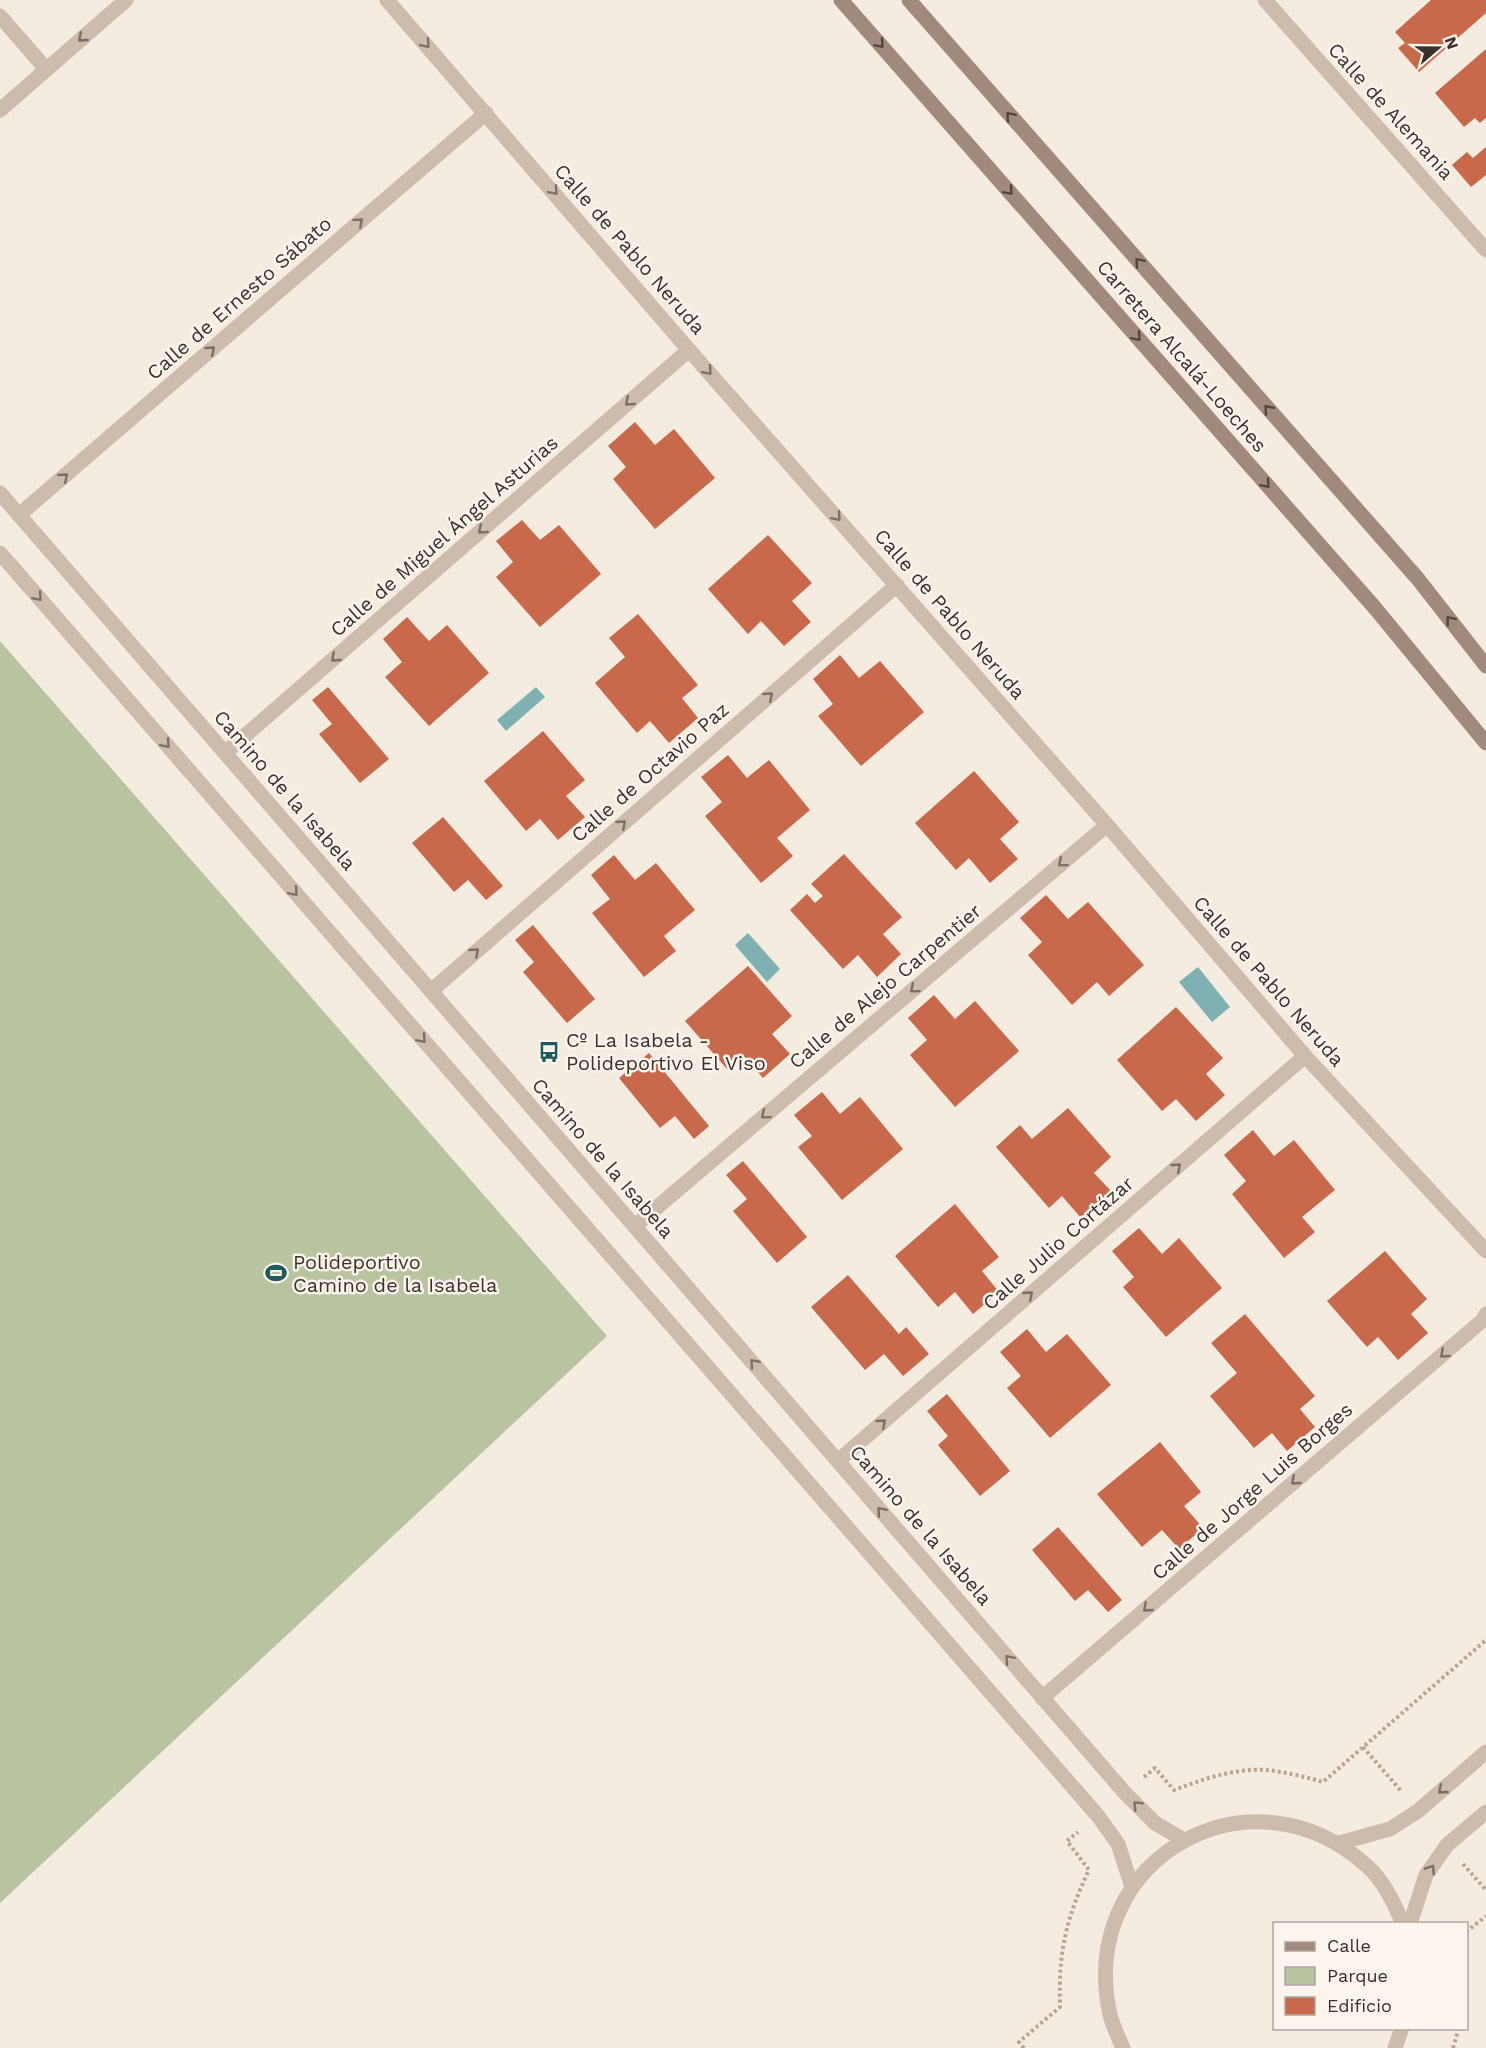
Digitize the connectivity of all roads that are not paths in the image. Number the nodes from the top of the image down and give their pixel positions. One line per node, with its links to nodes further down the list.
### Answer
1 (126, 0): 7 (street, one-way to 7)
2 (387, 0): 9 (street, Calle de Pablo Neruda, one-way to 9)
3 (841, 0): 17 (main road, Carretera Alcalá-Loeches, one-way to 17)
4 (909, 0): 16 (main road, Carretera Alcalá-Loeches, one-way to 4)
5 (1265, 0): 10 (street, Calle de Alemania)
6 (0, 15): 7 (street)
7 (46, 69): 8 (street)
8 (0, 110)
9 (486, 113): 11 (street, Calle de Pablo Neruda, one-way to 11); 13 (street, Calle de Ernesto Sábato, one-way to 9)
10 (1486, 250)
11 (689, 350): 15 (street, Calle de Pablo Neruda, one-way to 15); 18 (street, Calle de Miguel Ángel Asturias, one-way to 18)
12 (0, 493): 13 (street, Camino de la Isabela)
13 (19, 515): 18 (street, Camino de la Isabela)
14 (0, 553): 31 (street, one-way to 31)
15 (897, 585): 19 (street, Calle de Pablo Neruda); 20 (street, Calle de Octavio Paz, one-way to 15)
16 (1486, 666)
17 (1486, 743)
18 (225, 753): 20 (street, Camino de la Isabela)
19 (1107, 825): 21 (street, Calle de Pablo Neruda); 22 (street, Calle de Alejo Carpentier, one-way to 22)
20 (431, 991): 22 (street, Camino de la Isabela)
21 (1305, 1056): 23 (street, Calle de Pablo Neruda); 25 (street, Calle Julio Cortázar, one-way to 21)
22 (635, 1226): 25 (street, Camino de la Isabela, one-way to 22)
23 (1486, 1251)
24 (1486, 1314): 26 (street, Calle de Jorge Luis Borges, one-way to 26)
25 (838, 1461): 26 (street, Camino de la Isabela, one-way to 25)
26 (1042, 1698): 29 (street, Camino de la Isabela, one-way to 26)
27 (1486, 1752): 30 (street, one-way to 30)
28 (1486, 1812): 33 (street, one-way to 28)
29 (1184, 1840): 30 (street); 31 (street)
30 (1339, 1843): 32 (street)
31 (1132, 1887): 35 (street)
32 (1403, 1922)
33 (1410, 1922)
34 (1401, 2030): 36 (street)
35 (1123, 2048)
36 (1395, 2048)

